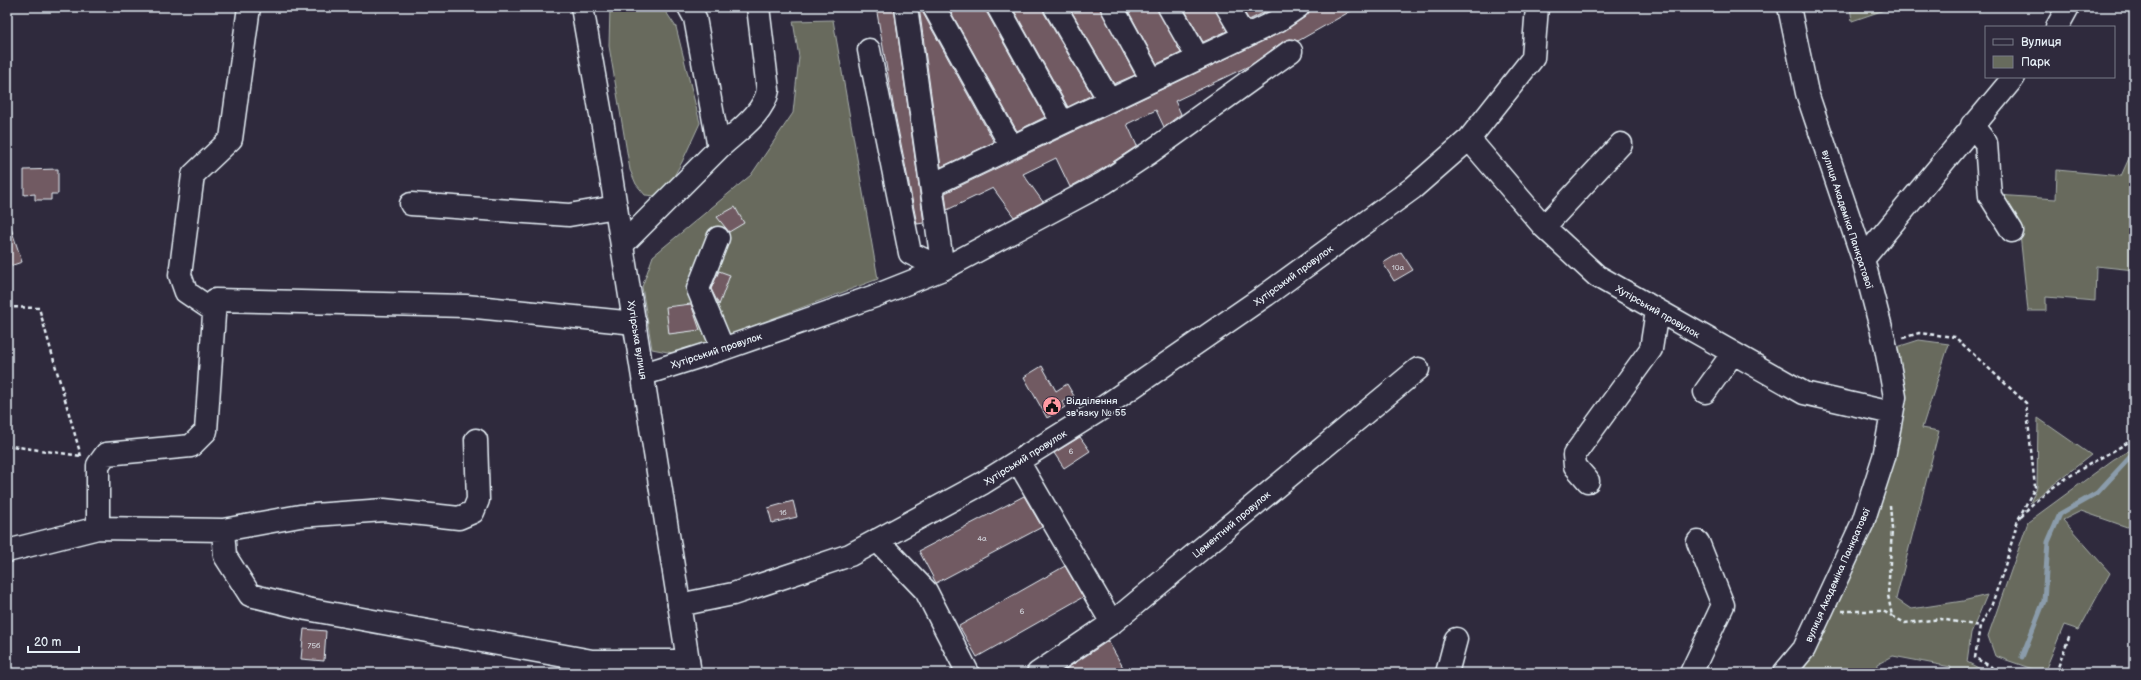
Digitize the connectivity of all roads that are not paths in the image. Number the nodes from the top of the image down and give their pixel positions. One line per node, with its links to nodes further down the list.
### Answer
1 (249, 7): 39 (street)
2 (582, 7): 32 (street, Хутірська вулиця)
3 (689, 7): 29 (street)
4 (758, 7): 29 (street)
5 (906, 7): 30 (street)
6 (934, 7): 28 (street)
7 (998, 7): 24 (street)
8 (1055, 7): 23 (street)
9 (1112, 7): 22 (street)
10 (1169, 7): 20 (street)
11 (1227, 7): 17 (street)
12 (1537, 7): 26 (street, Хутірський провулок)
13 (1789, 7): 37 (street, вулиця Академіка Панкратової)
14 (2068, 7): 16 (street)
15 (1289, 10): 17 (street)
16 (2058, 26)
17 (1244, 36): 20 (street)
18 (869, 50): 38 (street)
19 (1291, 51): 38 (street, Хутірський провулок)
20 (1198, 58): 22 (street)
21 (2013, 78): 25 (street)
22 (1152, 80): 23 (street)
23 (1109, 100): 24 (street)
24 (1062, 122): 28 (street)
25 (1972, 125): 34 (street); 37 (street)
26 (1469, 139): 33 (street, Хутірський провулок); 49 (street, Хутірський провулок)
27 (1621, 144): 33 (street)
28 (1011, 146): 30 (street)
29 (719, 148): 36 (street)
30 (932, 185): 38 (street)
31 (411, 204): 32 (street)
32 (616, 207): 36 (street, Хутірська вулиця)
33 (1544, 227): 40 (street, Хутірський провулок)
34 (2012, 231)
35 (718, 238): 42 (street)
36 (622, 245): 41 (street, Хутірська вулиця)
37 (1863, 259): 47 (street, вулиця Академіка Панкратової)
38 (943, 269): 42 (street, Хутірський провулок)
39 (214, 311): 41 (street); 51 (street)
40 (1657, 311): 43 (street, Хутірський провулок); 50 (street)
41 (635, 323): 45 (street, Хутірська вулиця)
42 (723, 349): 45 (street, Хутірський провулок)
43 (1733, 353): 46 (street); 47 (street, Хутірський провулок)
44 (1418, 368): 57 (street, Цементний провулок)
45 (644, 374): 56 (street, Хутірська вулиця)
46 (1705, 392)
47 (1892, 413): 64 (street, вулиця Академіка Панкратової)
48 (476, 440): 52 (street)
49 (1018, 461): 53 (street, Хутірський провулок); 57 (street)
50 (1588, 481)
51 (98, 528): 52 (street); 55 (street)
52 (223, 530): 59 (street)
53 (877, 540): 56 (street, Хутірський провулок); 60 (street)
54 (1698, 542): 63 (street)
55 (7, 551)
56 (680, 605): 59 (street, Хутірська вулиця)
57 (1112, 623): 61 (street, Цементний провулок)
58 (1456, 639): 62 (street)
59 (689, 667)
60 (968, 673)
61 (1038, 673)
62 (1447, 673)
63 (1691, 673)
64 (1784, 673)

